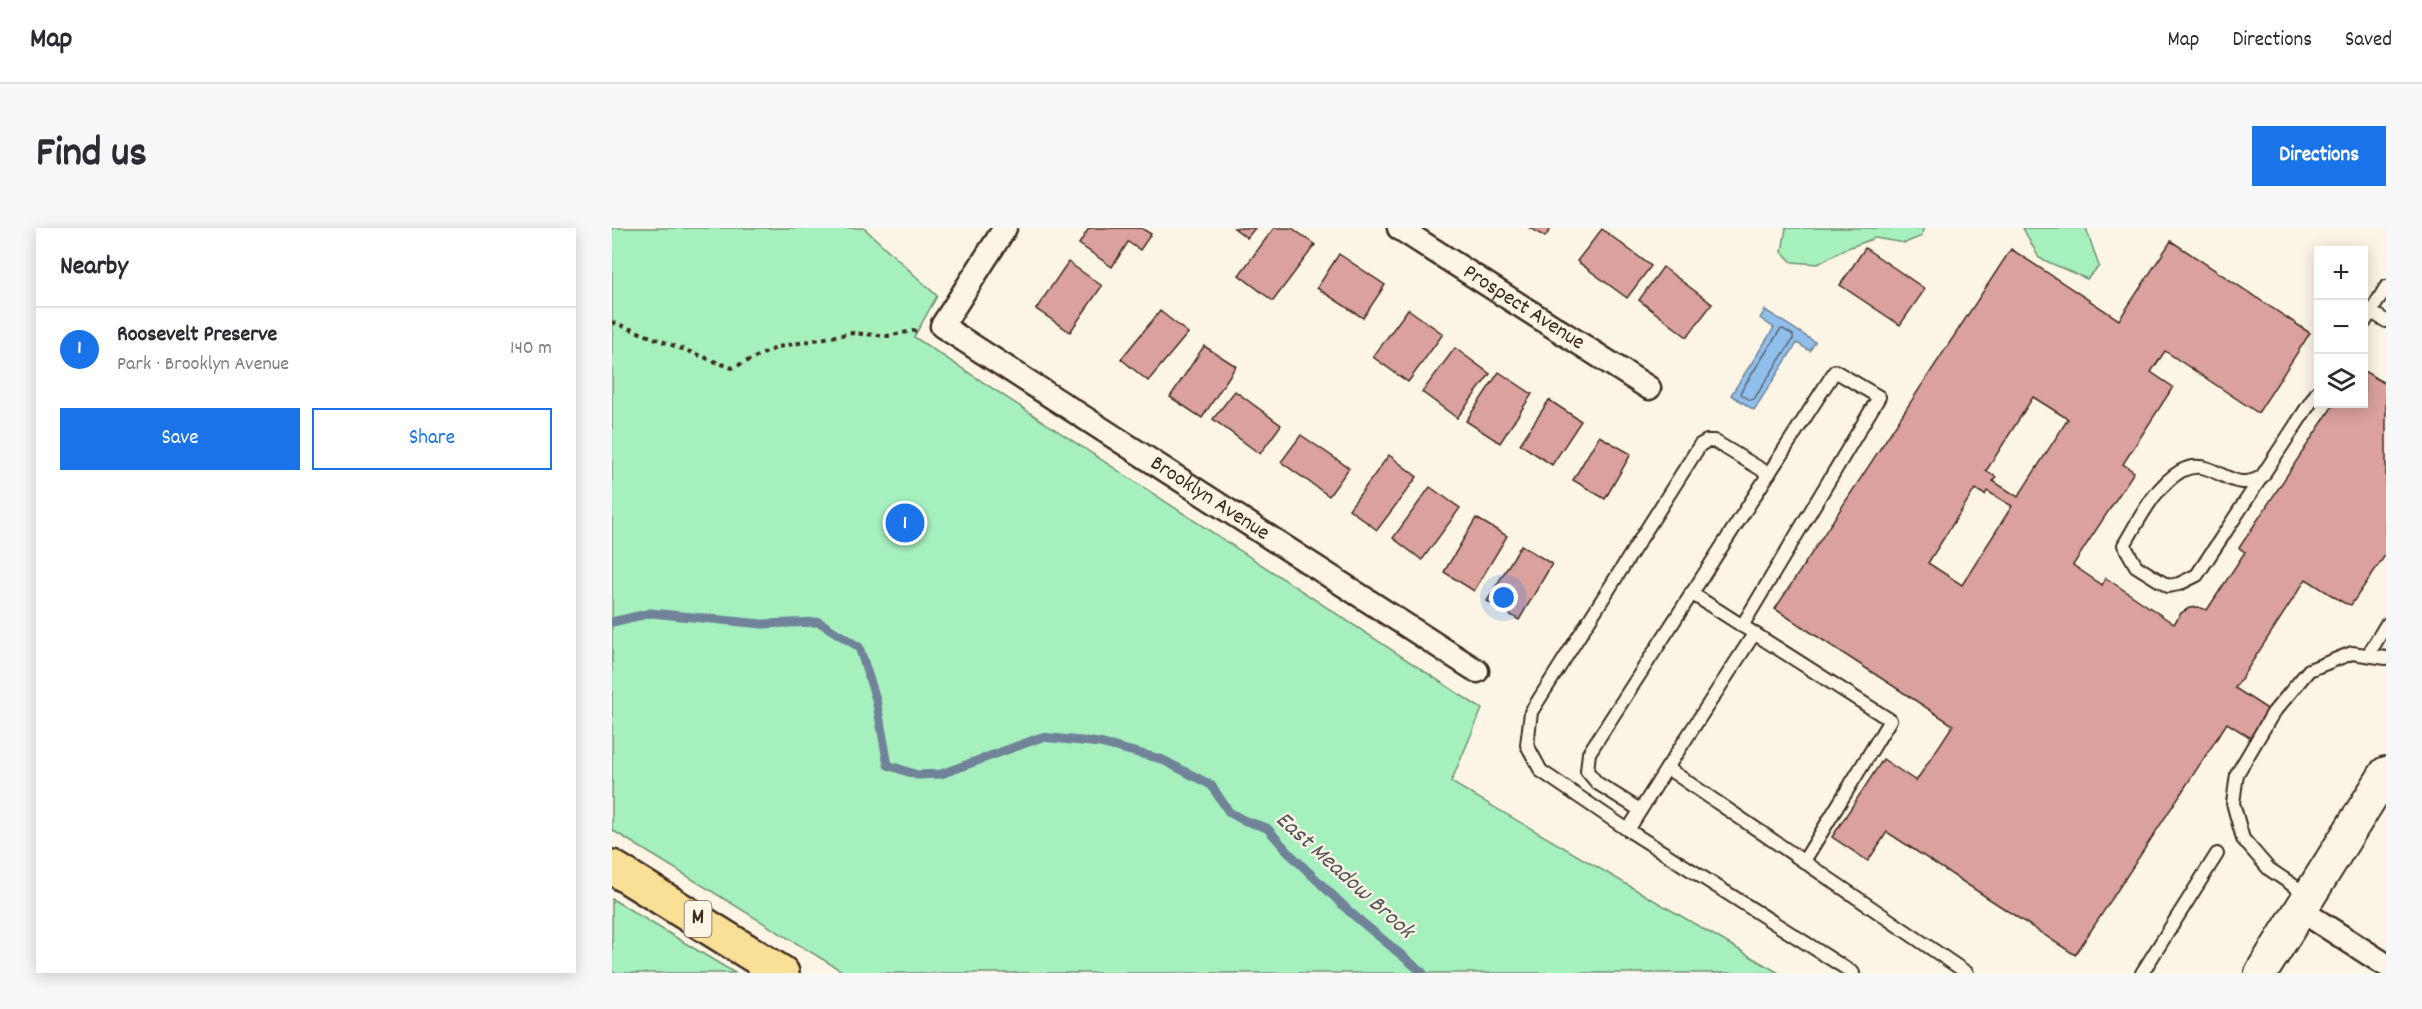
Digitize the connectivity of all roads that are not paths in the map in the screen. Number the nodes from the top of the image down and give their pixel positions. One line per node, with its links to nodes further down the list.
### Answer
1 (1005, 228): 17 (street, Brooklyn Avenue)
2 (1399, 228): 7 (street, Prospect Avenue)
3 (2386, 287): 4 (lane)
4 (2371, 312): 5 (lane); 6 (lane)
5 (2368, 317)
6 (2386, 321)
7 (1649, 388)
8 (2314, 399): 10 (lane)
9 (1768, 474): 11 (lane); 13 (lane); 21 (lane)
10 (2264, 475): 10 (lane)
11 (1691, 593): 13 (lane); 20 (lane)
12 (2386, 625): 15 (lane)
13 (1742, 626): 14 (lane)
14 (1754, 634): 18 (lane); 23 (lane)
15 (2368, 655): 16 (lane); 25 (lane)
16 (2386, 658)
17 (1477, 671)
18 (1667, 768): 20 (lane); 23 (lane)
19 (2386, 773): 25 (street)
20 (1640, 810): 21 (lane)
21 (1628, 830): 28 (lane)
22 (2217, 854): 30 (lane)
23 (1804, 861): 29 (lane)
24 (612, 867): 27 (highway, M)
25 (2306, 904): 26 (street); 31 (street)
26 (2386, 965)
27 (782, 973)
28 (1853, 973)
29 (1967, 973)
30 (2142, 973)
31 (2261, 973)

